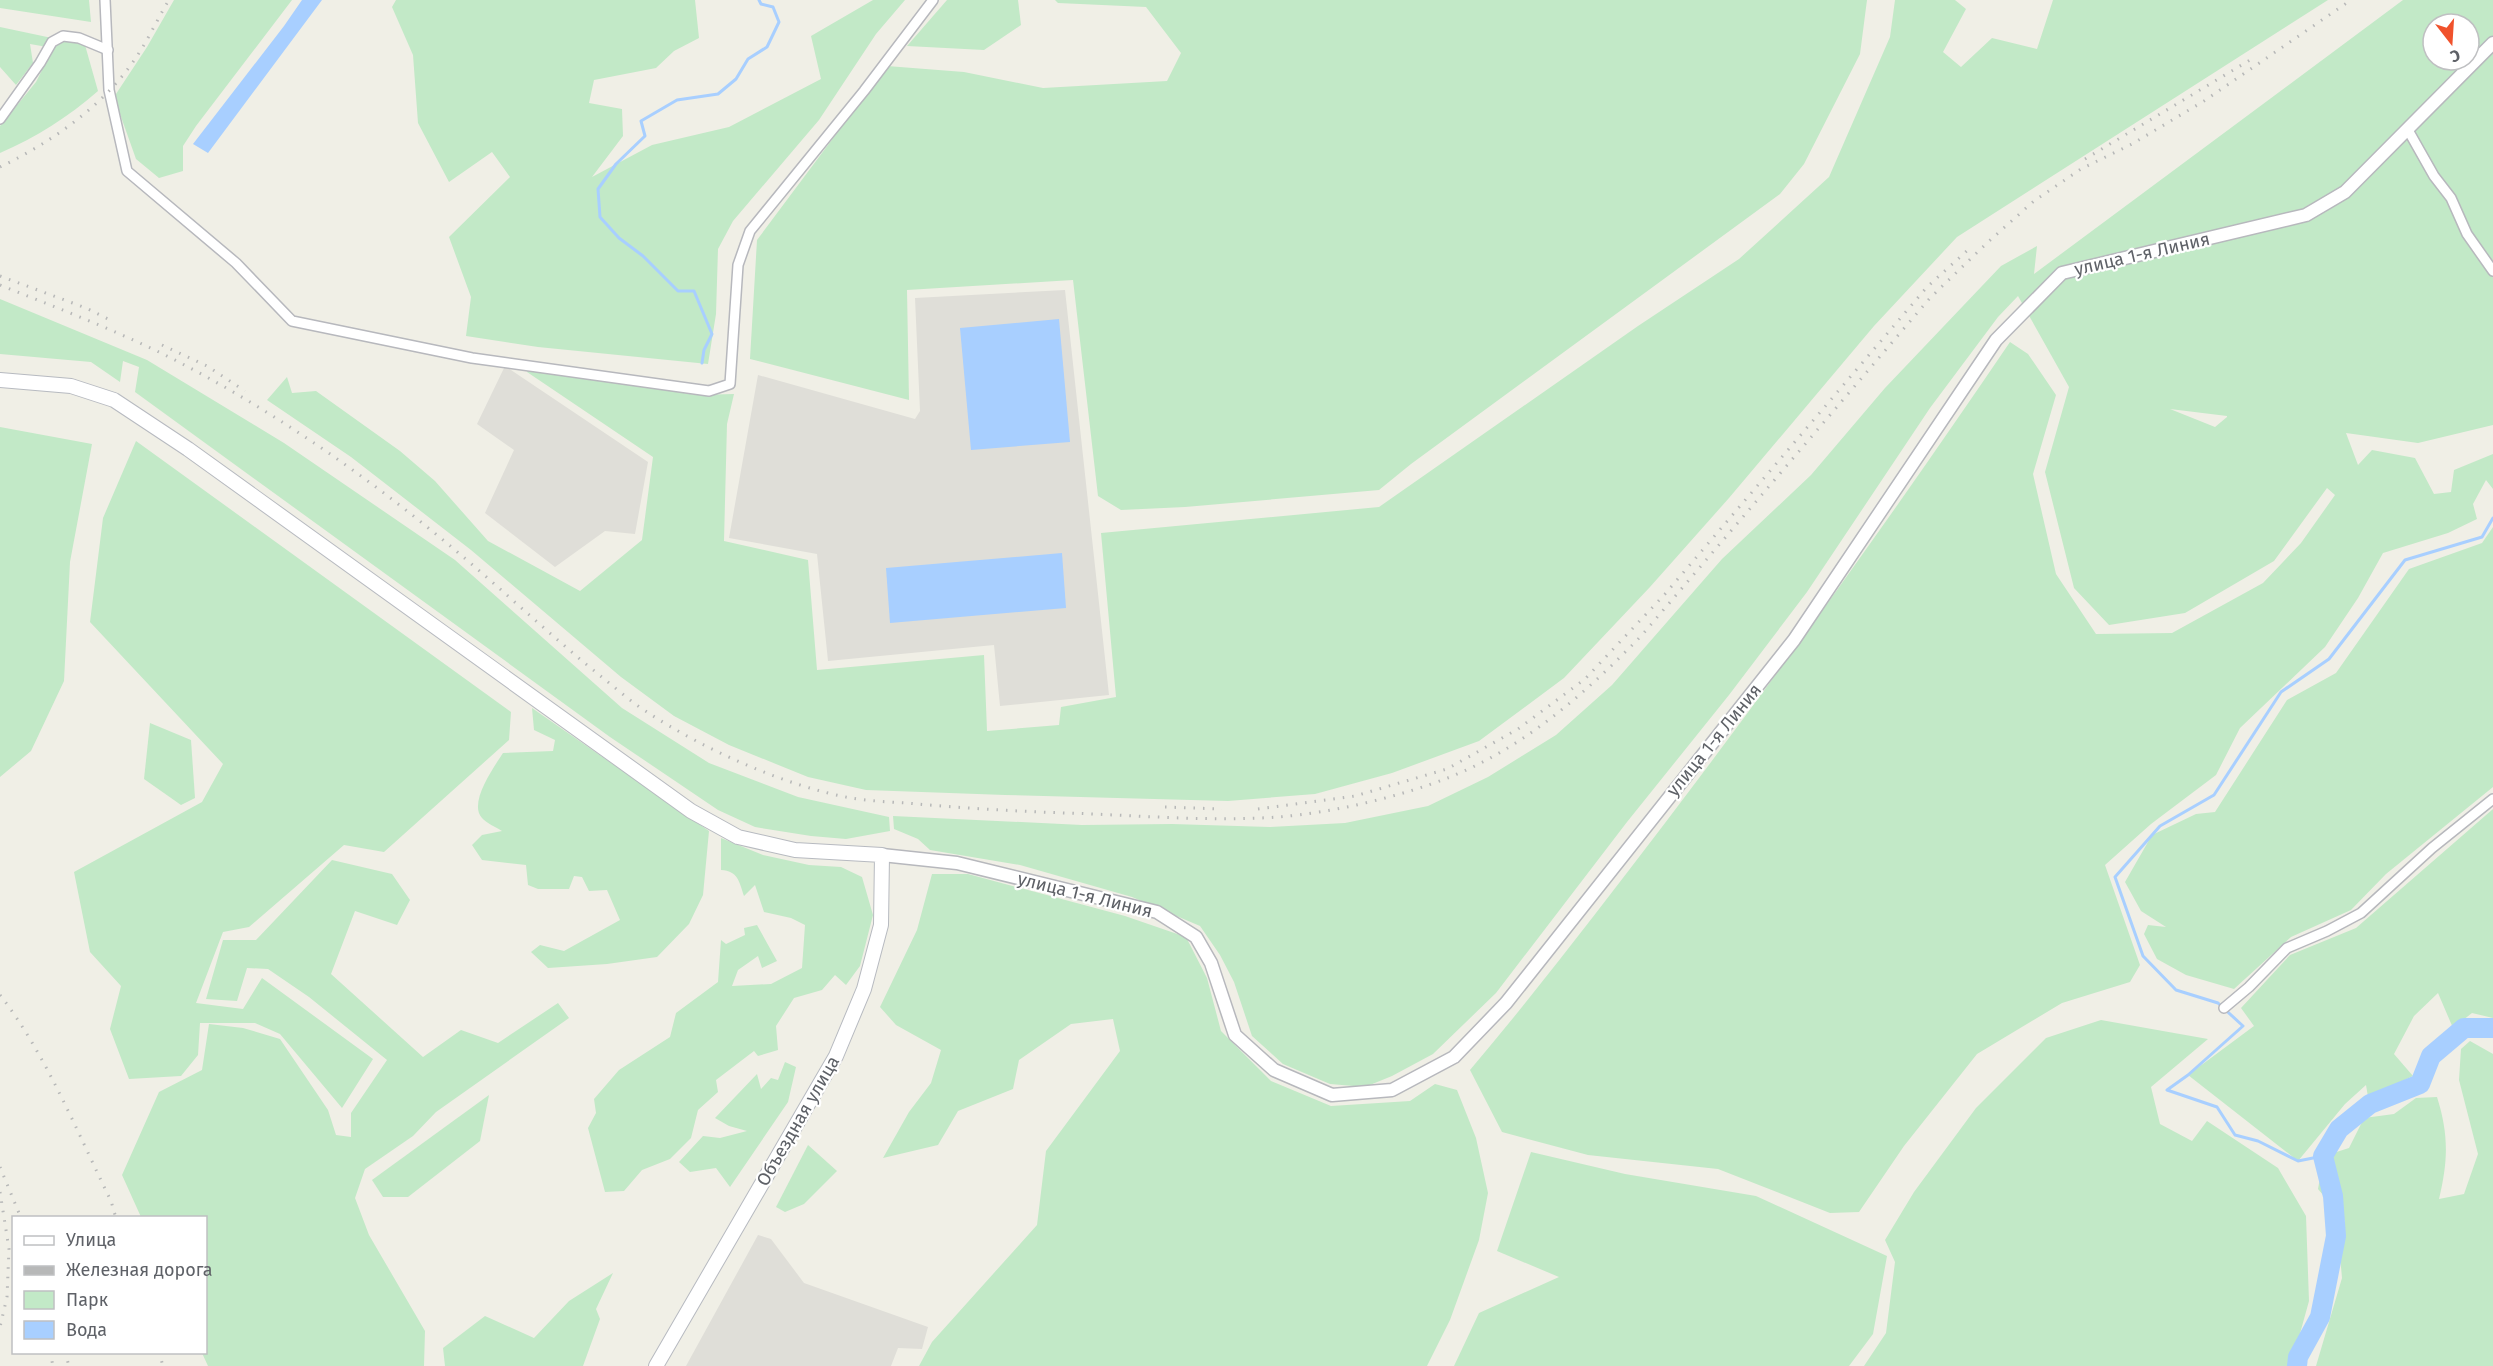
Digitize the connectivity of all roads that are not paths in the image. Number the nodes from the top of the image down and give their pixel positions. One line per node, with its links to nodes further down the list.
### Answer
1 (105, 0): 4 (street)
2 (933, 0): 4 (street)
3 (2493, 43): 6 (street, улица 1-я Линия)
4 (108, 50): 5 (street)
5 (0, 119)
6 (2409, 130): 7 (street); 10 (street, улица 1-я Линия)
7 (2493, 271)
8 (0, 380): 10 (main road)
9 (2493, 799): 11 (street)
10 (882, 855): 12 (main road, Объездная улица)
11 (2224, 1008)
12 (656, 1366)

